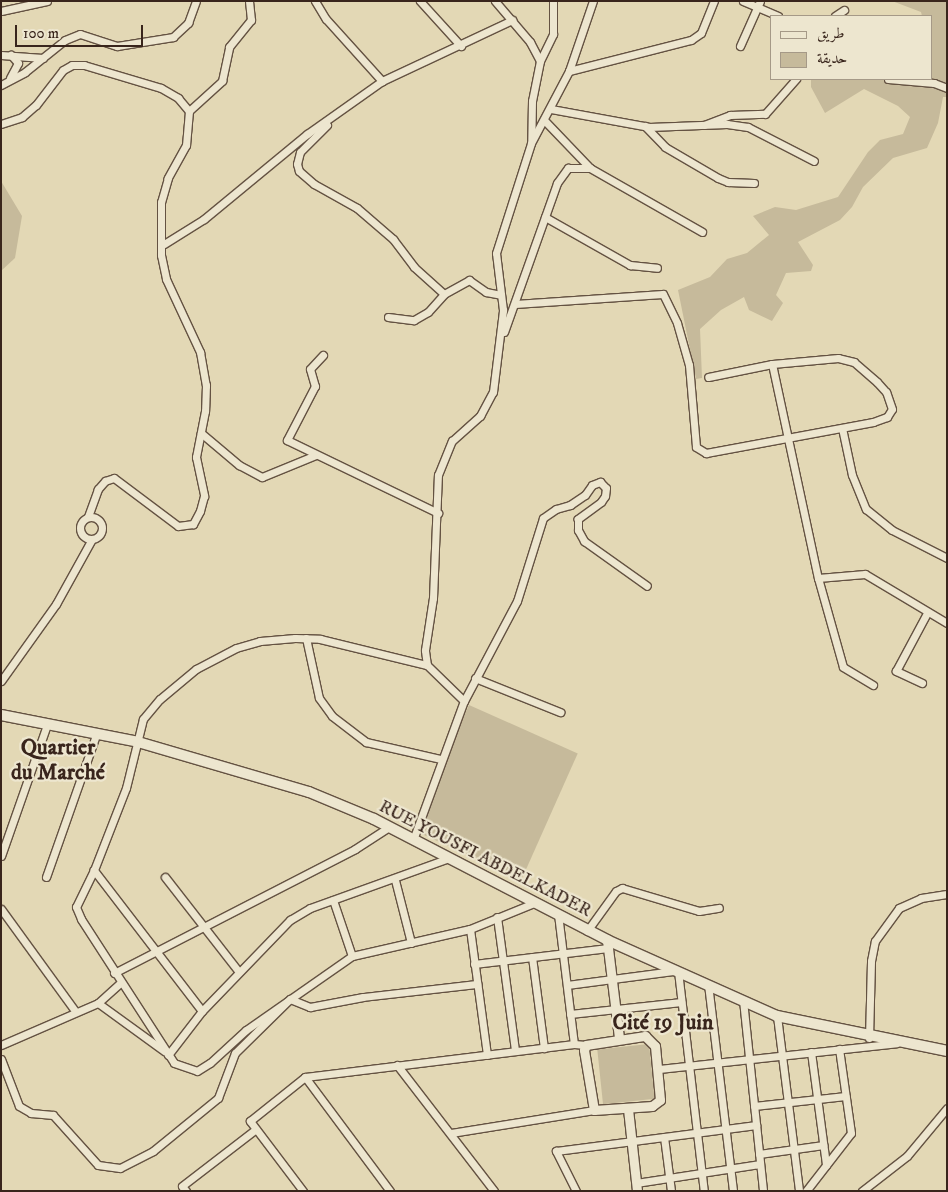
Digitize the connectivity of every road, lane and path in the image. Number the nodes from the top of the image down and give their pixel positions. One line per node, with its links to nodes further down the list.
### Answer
1 (47, 1): 13 (street)
2 (196, 1): 21 (street)
3 (249, 1): 30 (street)
4 (315, 1): 26 (street)
5 (420, 1): 17 (street)
6 (495, 1): 16 (street)
7 (553, 1): 22 (street)
8 (593, 1): 23 (street)
9 (714, 1): 23 (street)
10 (743, 1): 11 (street)
11 (759, 4): 14 (street); 18 (street)
12 (844, 10): 15 (street)
13 (1, 11)
14 (776, 15)
15 (836, 15)
16 (512, 20): 17 (street); 22 (street)
17 (461, 46): 26 (street)
18 (740, 46)
19 (10, 55): 20 (street); 21 (street); 27 (street)
20 (1, 56)
21 (42, 58): 27 (street)
22 (540, 61): 36 (street)
23 (569, 71): 29 (street)
24 (795, 80): 34 (street)
25 (900, 80): 28 (street)
26 (382, 81): 31 (street)
27 (4, 84)
28 (947, 88)
29 (551, 109): 32 (street); 35 (street)
30 (189, 111): 33 (street); 42 (street)
31 (336, 116): 42 (street); 44 (street)
32 (544, 120): 36 (street); 38 (street)
33 (1, 124)
34 (704, 125): 35 (street); 37 (street)
35 (645, 126): 39 (street)
36 (532, 143): 45 (street)
37 (814, 161)
38 (590, 168): 40 (street); 41 (street)
39 (754, 183)
40 (545, 217): 43 (street); 46 (street)
41 (702, 232)
42 (164, 244): 53 (street)
43 (656, 268)
44 (444, 294): 45 (street); 47 (street)
45 (501, 296): 48 (street)
46 (515, 304): 48 (street); 54 (street)
47 (388, 317)
48 (502, 337): 56 (street)
49 (323, 355): 55 (street)
50 (772, 364): 51 (street); 52 (street); 54 (street)
51 (708, 377)
52 (842, 428): 54 (street); 59 (street)
53 (201, 432): 55 (street); 57 (street)
54 (786, 438): 60 (street)
55 (316, 455): 56 (street)
56 (438, 513): 65 (street)
57 (91, 517): 58 (street); 58 (street)
58 (88, 538): 67 (street)
59 (947, 558)
60 (818, 578): 62 (street); 69 (street)
61 (647, 586): 66 (street)
62 (927, 612): 63 (street); 68 (street)
63 (947, 624)
64 (306, 638): 65 (street); 75 (street); 76 (street)
65 (427, 665): 70 (street)
66 (476, 678): 70 (street); 71 (street)
67 (1, 681)
68 (922, 683)
69 (873, 685)
70 (464, 701): 76 (street)
71 (560, 712)
72 (1, 715): 73 (main road, RUE YOUSFI ABDELKADER)
73 (47, 725): 74 (main road, RUE YOUSFI ABDELKADER); 79 (street)
74 (96, 735): 75 (main road, RUE YOUSFI ABDELKADER); 82 (street)
75 (138, 742): 77 (main road, RUE YOUSFI ABDELKADER); 81 (street)
76 (441, 759): 78 (street)
77 (389, 827): 78 (main road, RUE YOUSFI ABDELKADER); 92 (street)
78 (413, 840): 80 (main road, RUE YOUSFI ABDELKADER)
79 (1, 856)
80 (449, 858): 84 (street); 87 (main road, RUE YOUSFI ABDELKADER)
81 (94, 870): 97 (street); 105 (street)
82 (46, 877)
83 (165, 877): 92 (street)
84 (395, 880): 86 (street); 95 (street)
85 (947, 894): 121 (street)
86 (333, 900): 99 (street); 104 (street)
87 (534, 904): 90 (main road, RUE YOUSFI ABDELKADER); 91 (street)
88 (719, 908): 94 (street)
89 (1, 909): 117 (street)
90 (558, 914): 94 (main road, RUE YOUSFI ABDELKADER); 98 (street)
91 (497, 917): 93 (street); 101 (street)
92 (204, 927): 97 (street); 104 (street)
93 (470, 929): 95 (street); 102 (street)
94 (587, 930): 96 (main road, RUE YOUSFI ABDELKADER)
95 (411, 943): 99 (street)
96 (608, 944): 98 (street); 103 (main road, RUE YOUSFI ABDELKADER); 106 (street)
97 (157, 952): 105 (street); 116 (street)
98 (563, 954): 100 (street); 110 (street)
99 (352, 956): 111 (street)
100 (532, 958): 101 (street); 126 (street)
101 (504, 961): 102 (street); 128 (street)
102 (474, 964): 108 (street)
103 (677, 970): 106 (street); 109 (main road, RUE YOUSFI ABDELKADER); 113 (street)
104 (239, 972): 116 (street)
105 (114, 974): 107 (street)
106 (612, 979): 110 (street); 115 (street)
107 (120, 983): 114 (street); 131 (street)
108 (477, 984): 111 (street); 132 (street)
109 (708, 984): 112 (main road, RUE YOUSFI ABDELKADER); 136 (street)
110 (566, 985): 118 (street)
111 (290, 999): 131 (street); 134 (street)
112 (743, 1000): 119 (main road, RUE YOUSFI ABDELKADER); 135 (street)
113 (681, 1002): 115 (street); 138 (street)
114 (98, 1003): 117 (street); 131 (street)
115 (616, 1009): 118 (street); 120 (street)
116 (202, 1010): 131 (street)
117 (75, 1011): 124 (street)
118 (570, 1014): 123 (street)
119 (777, 1016): 121 (main road, RUE YOUSFI ABDELKADER); 133 (street)
120 (619, 1038): 125 (street); 139 (street)
121 (869, 1038): 122 (main road, RUE YOUSFI ABDELKADER)
122 (899, 1043): 127 (street); 129 (main road, RUE YOUSFI ABDELKADER)
123 (574, 1044): 125 (street); 126 (street)
124 (1, 1045)
125 (586, 1046): 147 (street)
126 (544, 1048): 128 (street)
127 (839, 1050): 130 (street); 141 (street)
128 (515, 1051): 132 (street)
129 (947, 1051)
130 (811, 1052): 133 (street); 142 (street)
131 (168, 1055)
132 (487, 1055): 137 (street)
133 (781, 1056): 135 (street); 143 (street)
134 (1, 1059)
135 (749, 1059): 136 (street); 144 (street)
136 (718, 1063): 138 (street); 149 (street)
137 (397, 1066): 140 (street); 152 (street)
138 (689, 1066): 139 (street); 151 (street)
139 (659, 1069): 146 (street)
140 (305, 1077): 150 (street); 166 (street)
141 (844, 1096): 142 (street); 159 (street)
142 (817, 1100): 143 (street); 155 (street)
143 (786, 1102): 144 (street); 156 (street)
144 (754, 1106): 148 (street)
145 (947, 1108): 175 (street)
146 (628, 1109): 147 (street); 154 (street)
147 (594, 1110): 152 (street)
148 (756, 1125): 149 (street); 157 (street)
149 (726, 1129): 151 (street); 160 (street)
150 (256, 1130): 164 (street); 165 (street)
151 (697, 1132): 153 (street); 161 (street)
152 (451, 1133): 167 (street)
153 (664, 1137): 154 (street); 162 (street)
154 (631, 1141): 163 (street); 168 (street)
155 (823, 1145): 156 (street); 159 (street)
156 (792, 1149): 157 (street); 173 (street)
157 (759, 1154): 158 (street)
158 (760, 1164): 160 (street); 172 (street)
159 (826, 1165): 174 (street)
160 (730, 1169): 161 (street); 171 (street)
161 (702, 1173): 162 (street); 170 (street)
162 (669, 1178): 163 (street); 169 (street)
163 (636, 1187)
164 (186, 1191)
165 (303, 1191)
166 (390, 1191)
167 (494, 1191)
168 (576, 1191)
169 (671, 1191)
170 (704, 1191)
171 (733, 1191)
172 (762, 1191)
173 (799, 1191)
174 (806, 1191)
175 (862, 1191)

